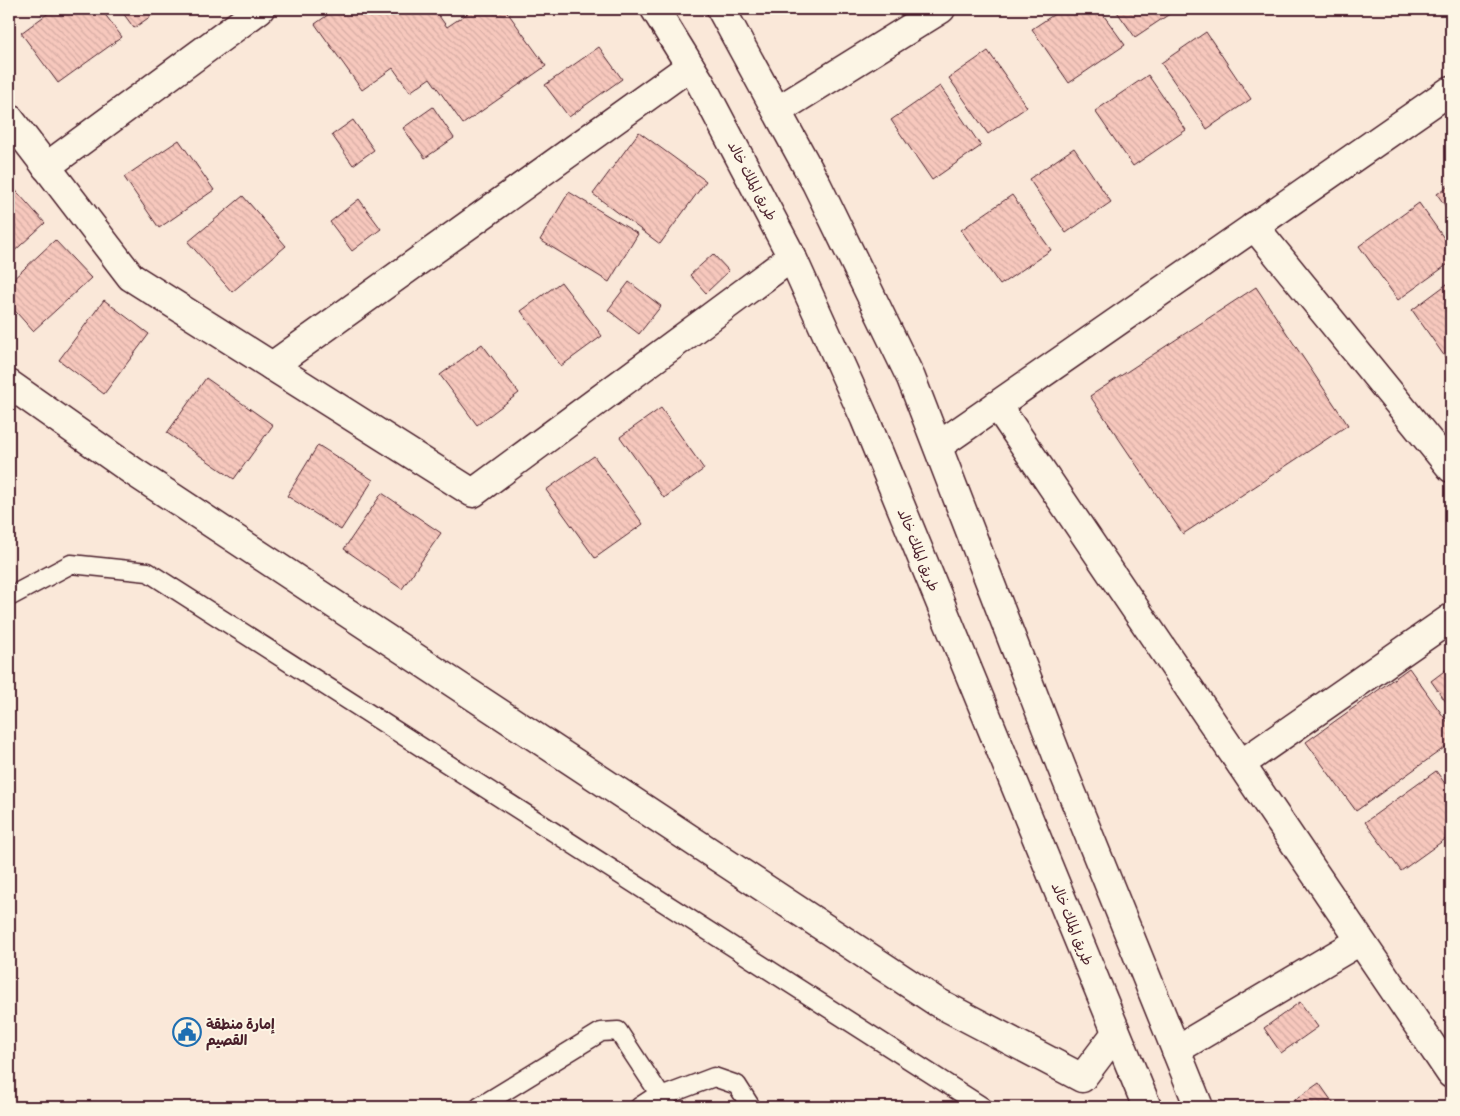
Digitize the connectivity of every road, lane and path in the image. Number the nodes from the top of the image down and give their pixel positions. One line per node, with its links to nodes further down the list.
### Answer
1 (260, 9): 9 (street)
2 (655, 9): 5 (street, طريق الملك خالد)
3 (721, 9): 7 (street)
4 (942, 9): 7 (street)
5 (690, 66): 11 (street, طريق الملك خالد); 12 (street)
6 (1451, 90): 10 (street)
7 (777, 111): 15 (street)
8 (9, 118): 9 (street)
9 (46, 167): 12 (street)
10 (1254, 226): 14 (street); 16 (street)
11 (792, 257): 12 (street); 21 (street, طريق الملك خالد)
12 (272, 366)
13 (9, 384): 21 (street)
14 (997, 405): 15 (street); 19 (street)
15 (938, 446): 22 (street)
16 (1451, 468)
17 (9, 597): 28 (lane)
18 (1451, 618): 19 (street)
19 (1241, 764): 20 (street)
20 (1360, 940): 22 (street); 23 (street)
21 (1116, 1033): 29 (street, طريق الملك خالد)
22 (1176, 1050): 30 (street)
23 (1451, 1074)
24 (663, 1099): 25 (lane); 26 (lane); 27 (lane)
25 (479, 1107)
26 (639, 1107)
27 (751, 1107)
28 (982, 1107)
29 (1146, 1107)
30 (1199, 1107)

